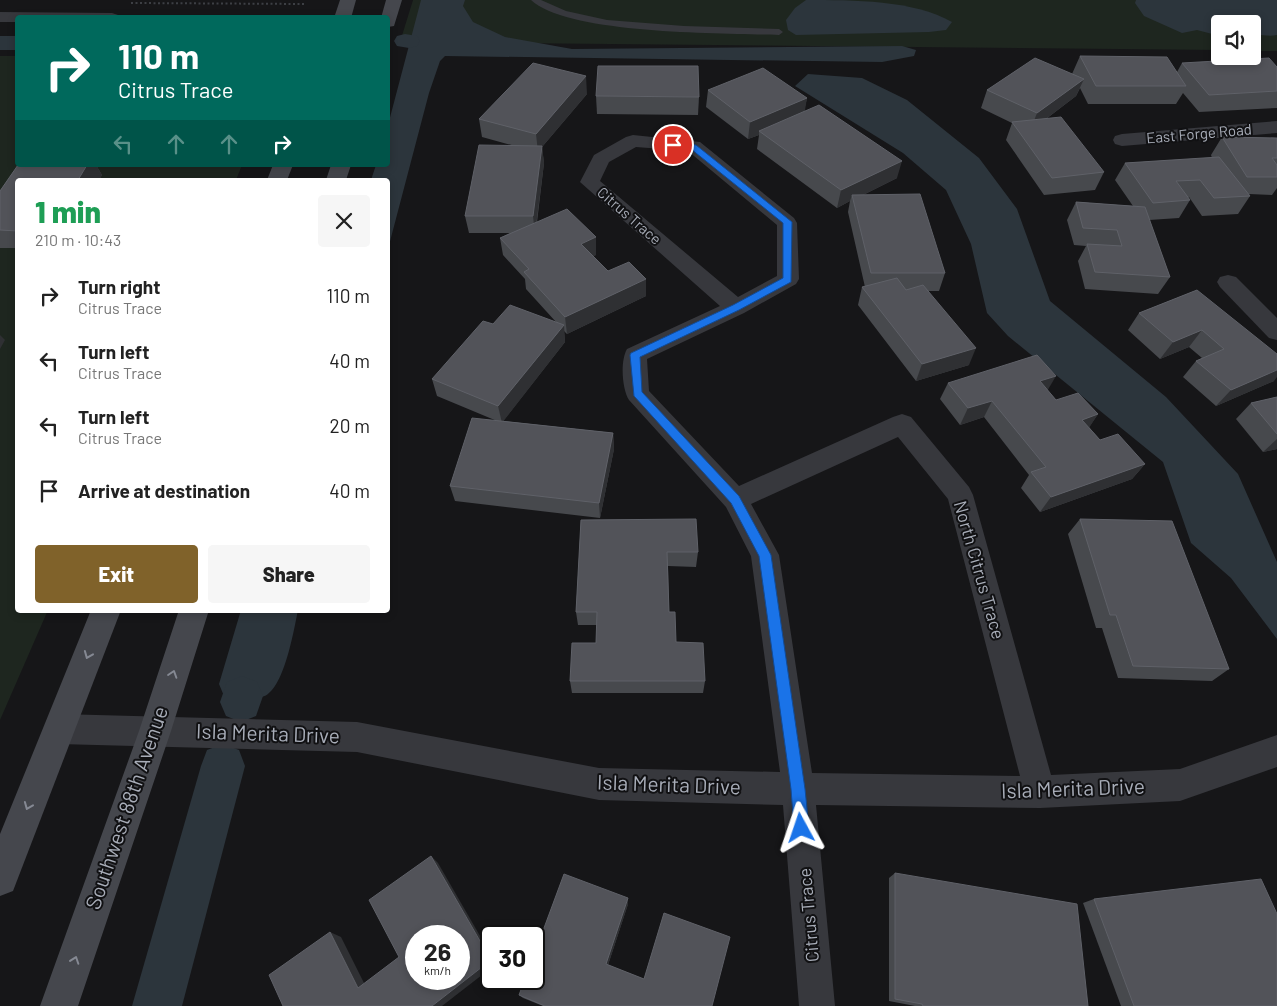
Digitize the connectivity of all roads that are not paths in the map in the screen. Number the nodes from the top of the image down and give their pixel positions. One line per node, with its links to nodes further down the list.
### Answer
1 (348, 0): 4 (main road)
2 (394, 0): 5 (main road)
3 (535, 0): 8 (lane)
4 (343, 15)
5 (390, 15)
6 (0, 17): 7 (street)
7 (15, 17)
8 (779, 32)
9 (1277, 127): 10 (street, East Forge Road)
10 (1122, 140)
11 (1228, 282): 13 (street)
12 (736, 308): 12 (street, Citrus Trace); 14 (street, Citrus Trace)
13 (1277, 332)
14 (735, 499): 20 (street, Citrus Trace); 21 (street, North Citrus Trace)
15 (105, 613): 17 (main road, one-way to 17)
16 (193, 613): 18 (main road, Southwest 88th Avenue, one-way to 16)
17 (59, 729): 18 (street, Isla Merita Drive); 22 (main road, one-way to 22)
18 (154, 731): 20 (street, Isla Merita Drive); 23 (main road, Southwest 88th Avenue, one-way to 18)
19 (1277, 751): 21 (street, Isla Merita Drive)
20 (798, 789): 21 (street, Isla Merita Drive); 24 (street, Citrus Trace)
21 (1040, 792)
22 (0, 878)
23 (59, 1006)
24 (817, 1006)

